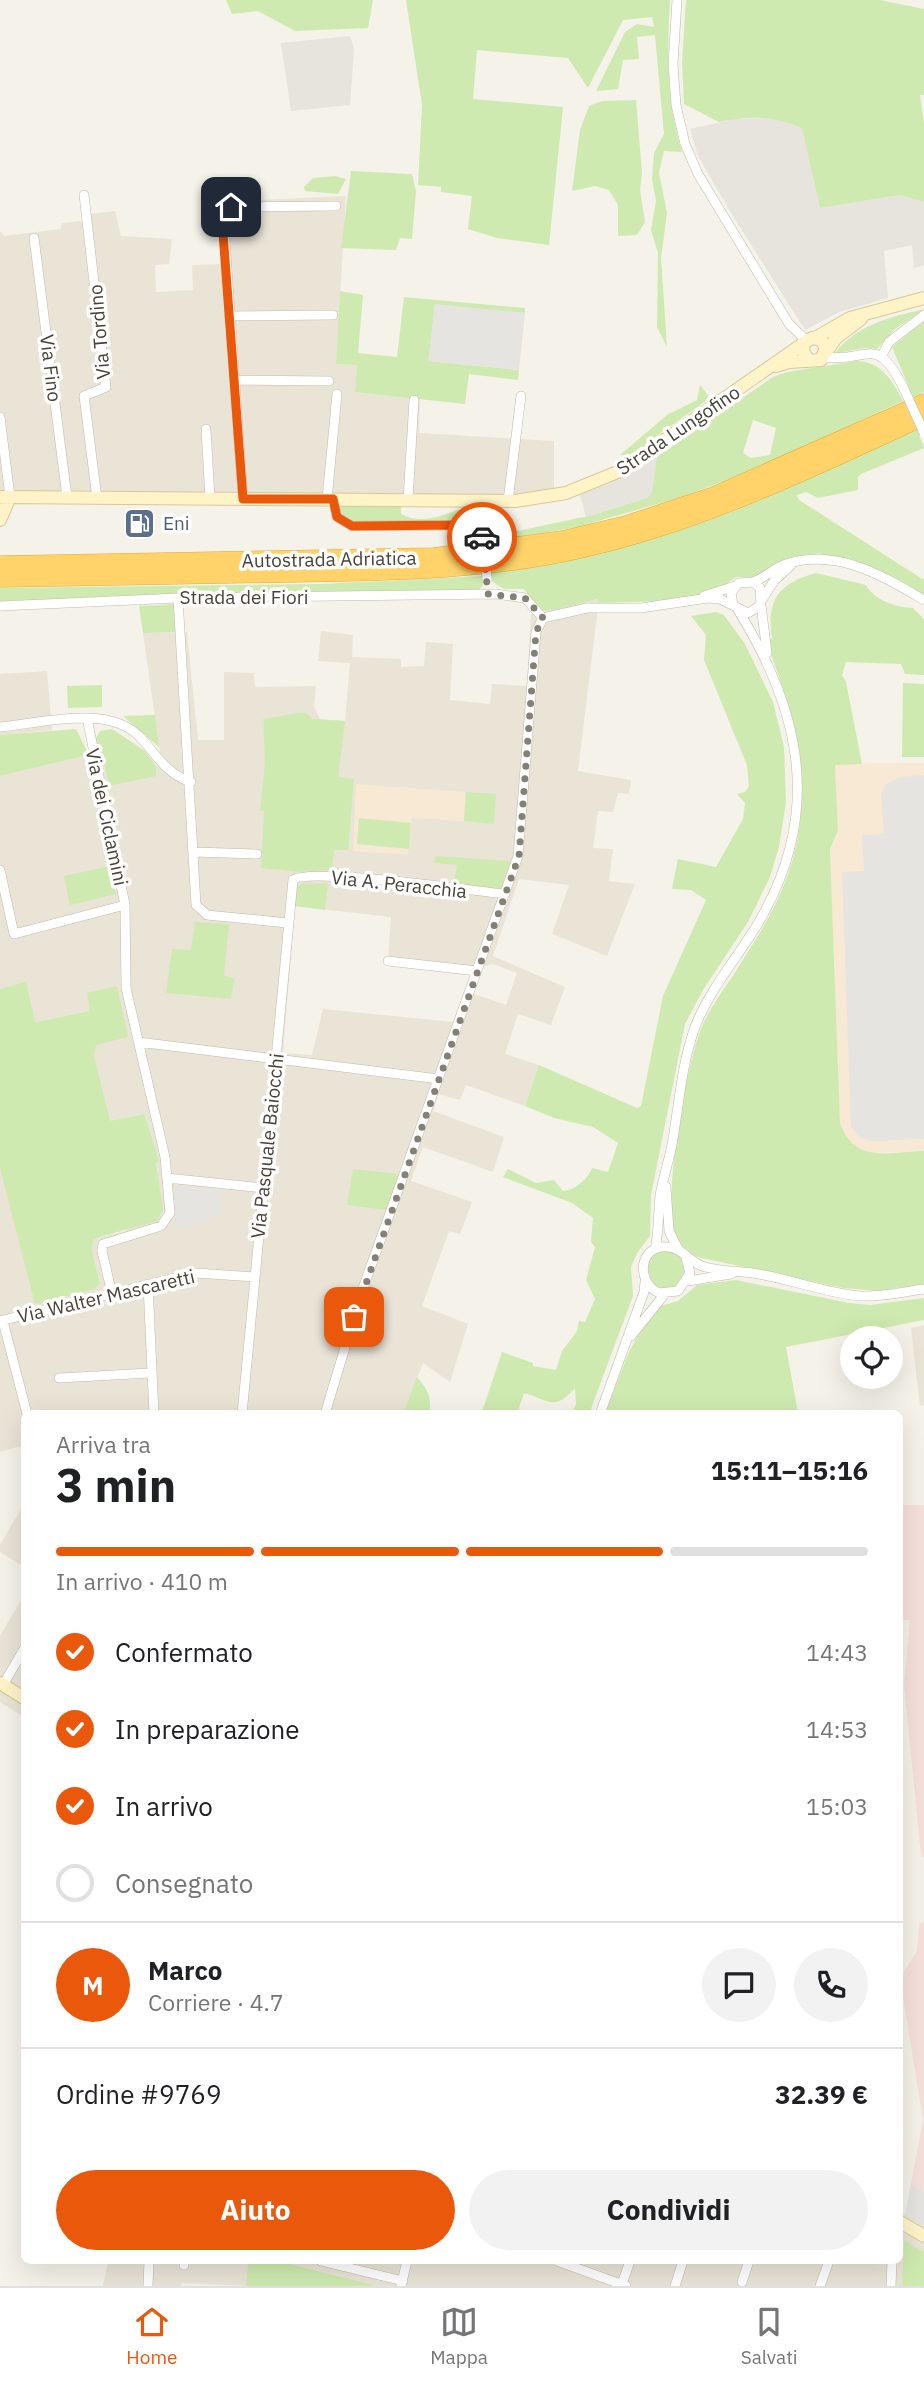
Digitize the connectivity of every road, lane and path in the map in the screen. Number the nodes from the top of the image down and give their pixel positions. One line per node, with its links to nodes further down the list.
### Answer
1 (677, 0): 10 (street)
2 (84, 195): 27 (street, Via Tordino)
3 (336, 205): 9 (street)
4 (34, 238): 26 (street, Via Fino)
5 (924, 298): 6 (main road, Strada Lungofino)
6 (870, 313): 10 (main road, Strada Lungofino); 11 (main road, Strada Lungofino)
7 (333, 315): 9 (street)
8 (924, 315): 12 (street)
9 (229, 316): 15 (street)
10 (809, 341): 11 (main road); 13 (main road); 14 (main road, Strada Lungofino)
11 (825, 355): 12 (street); 13 (main road, Strada Lungofino)
12 (881, 357): 24 (street, bridge)
13 (808, 360): 14 (main road, Strada Lungofino)
14 (768, 369): 32 (main road, Strada Lungofino)
15 (234, 380): 16 (street); 29 (street)
16 (329, 381)
17 (337, 394): 30 (street)
18 (521, 396): 32 (street)
19 (414, 400): 31 (street)
20 (924, 402): 35 (highway, Autostrada Adriatica)
21 (924, 416): 36 (highway, Autostrada Adriatica)
22 (0, 417): 25 (street)
23 (206, 429): 28 (street)
24 (924, 433)
25 (5, 497): 26 (main road, Strada Lungofino); 33 (main road)
26 (67, 497): 27 (main road, Strada Lungofino)
27 (97, 498): 28 (main road, Strada Lungofino)
28 (210, 499): 29 (main road, Strada Lungofino)
29 (243, 499): 30 (main road, Strada Lungofino)
30 (330, 499): 31 (main road, Strada Lungofino); 39 (street, bridge)
31 (408, 500): 32 (main road, Strada Lungofino)
32 (508, 501)
33 (1, 519)
34 (799, 561): 37 (street); 41 (street); 43 (street)
35 (0, 565)
36 (0, 578)
37 (753, 582): 38 (street); 41 (street)
38 (735, 586): 42 (street); 45 (street)
39 (488, 594): 40 (street, Strada dei Fiori); 46 (street, Strada dei Fiori)
40 (178, 598): 44 (street, Strada dei Fiori); 50 (street)
41 (762, 601): 45 (street); 47 (street)
42 (689, 602): 45 (street); 46 (street)
43 (924, 602)
44 (0, 606)
45 (736, 608): 47 (street)
46 (543, 618): 55 (street)
47 (771, 668): 63 (street)
48 (87, 718): 49 (street); 50 (street); 56 (street, Via dei Ciclamini)
49 (0, 727)
50 (191, 782): 51 (street)
51 (194, 852): 52 (street); 57 (street)
52 (257, 854)
53 (0, 870): 56 (street, Via dei Ciclamini)
54 (294, 878): 55 (street, Via A. Peracchia); 57 (street, Via Pasquale Baiocchi)
55 (505, 894): 59 (street)
56 (125, 905): 60 (street)
57 (289, 923): 61 (street, Via Pasquale Baiocchi)
58 (388, 961): 59 (street)
59 (477, 971): 62 (street)
60 (138, 1042): 61 (street); 64 (street)
61 (275, 1058): 62 (street); 65 (street, Via Pasquale Baiocchi)
62 (439, 1079): 84 (street)
63 (666, 1175): 66 (street); 67 (street)
64 (167, 1178): 65 (street); 75 (street)
65 (262, 1188): 70 (street, Via Pasquale Baiocchi)
66 (655, 1249): 67 (street); 72 (street)
67 (678, 1249): 68 (street)
68 (686, 1258): 69 (street); 71 (street)
69 (746, 1273): 71 (street); 74 (street)
70 (254, 1277): 73 (street, Via Walter Mascaretti); 83 (street, Via Pasquale Baiocchi)
71 (688, 1281): 76 (street)
72 (645, 1282): 76 (street); 78 (street)
73 (148, 1284): 75 (street, Via Walter Mascaretti); 79 (street)
74 (924, 1289)
75 (111, 1294): 77 (street, Via Walter Mascaretti)
76 (664, 1294): 78 (street)
77 (1, 1321): 81 (street)
78 (621, 1352): 85 (street)
79 (150, 1373): 80 (street); 82 (street)
80 (59, 1378)
81 (26, 1410)
82 (154, 1410)
83 (242, 1410)
84 (326, 1410)
85 (601, 1410)
86 (21, 1654): 87 (street)
87 (1, 1684): 88 (main road)
88 (21, 1696)
89 (903, 2224): 90 (main road)
90 (924, 2236)
91 (149, 2264): 103 (street)
92 (332, 2264): 101 (street)
93 (406, 2264): 101 (street)
94 (629, 2264): 102 (street)
95 (682, 2264): 104 (street)
96 (748, 2264): 100 (street)
97 (828, 2264): 105 (street)
98 (892, 2264): 106 (street)
99 (586, 2266): 102 (street)
100 (742, 2282)
101 (402, 2283)
102 (624, 2285)
103 (148, 2286)
104 (675, 2286)
105 (820, 2286)
106 (891, 2286)

